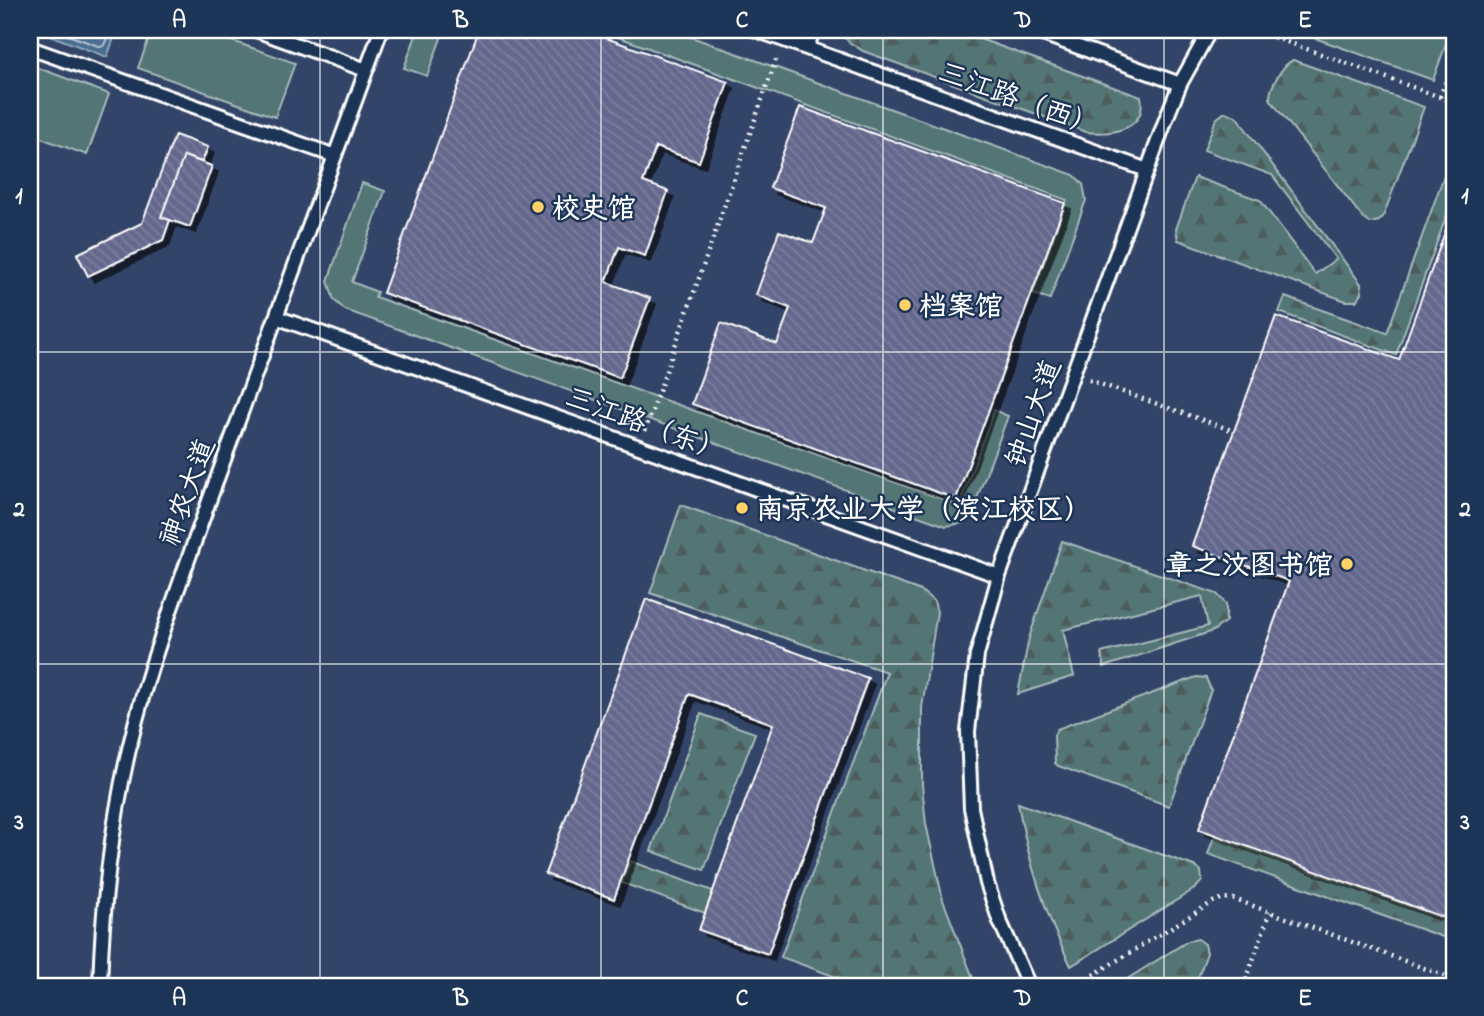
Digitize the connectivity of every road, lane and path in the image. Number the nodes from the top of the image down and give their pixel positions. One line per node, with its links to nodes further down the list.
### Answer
1 (256, 30): 12 (lane)
2 (381, 30): 12 (lane, 神农大道)
3 (756, 30): 8 (lane, 三江路（西）)
4 (813, 30): 10 (lane)
5 (1032, 30): 13 (lane)
6 (1209, 30): 13 (lane, 钟山大道)
7 (1254, 30): 14 (path)
8 (783, 40): 10 (lane, 三江路（西）); 21 (path)
9 (30, 48): 16 (lane)
10 (807, 48): 17 (lane, 三江路（西）)
11 (1454, 60): 14 (path)
12 (366, 70): 16 (lane, 神农大道)
13 (1180, 84): 17 (lane, 钟山大道)
14 (1440, 97): 15 (path)
15 (1454, 102)
16 (335, 156): 18 (lane, 神农大道)
17 (1147, 170): 19 (lane, 钟山大道)
18 (276, 317): 21 (lane, 三江路（东）); 25 (lane, 神农大道)
19 (1072, 374): 20 (path); 22 (lane, 钟山大道)
20 (1234, 430)
21 (639, 447): 22 (lane, 三江路（东）)
22 (999, 576): 26 (lane, 钟山大道)
23 (1270, 912): 24 (path); 27 (path); 28 (path)
24 (1454, 979)
25 (100, 986)
26 (1029, 986)
27 (1075, 986)
28 (1244, 986)

